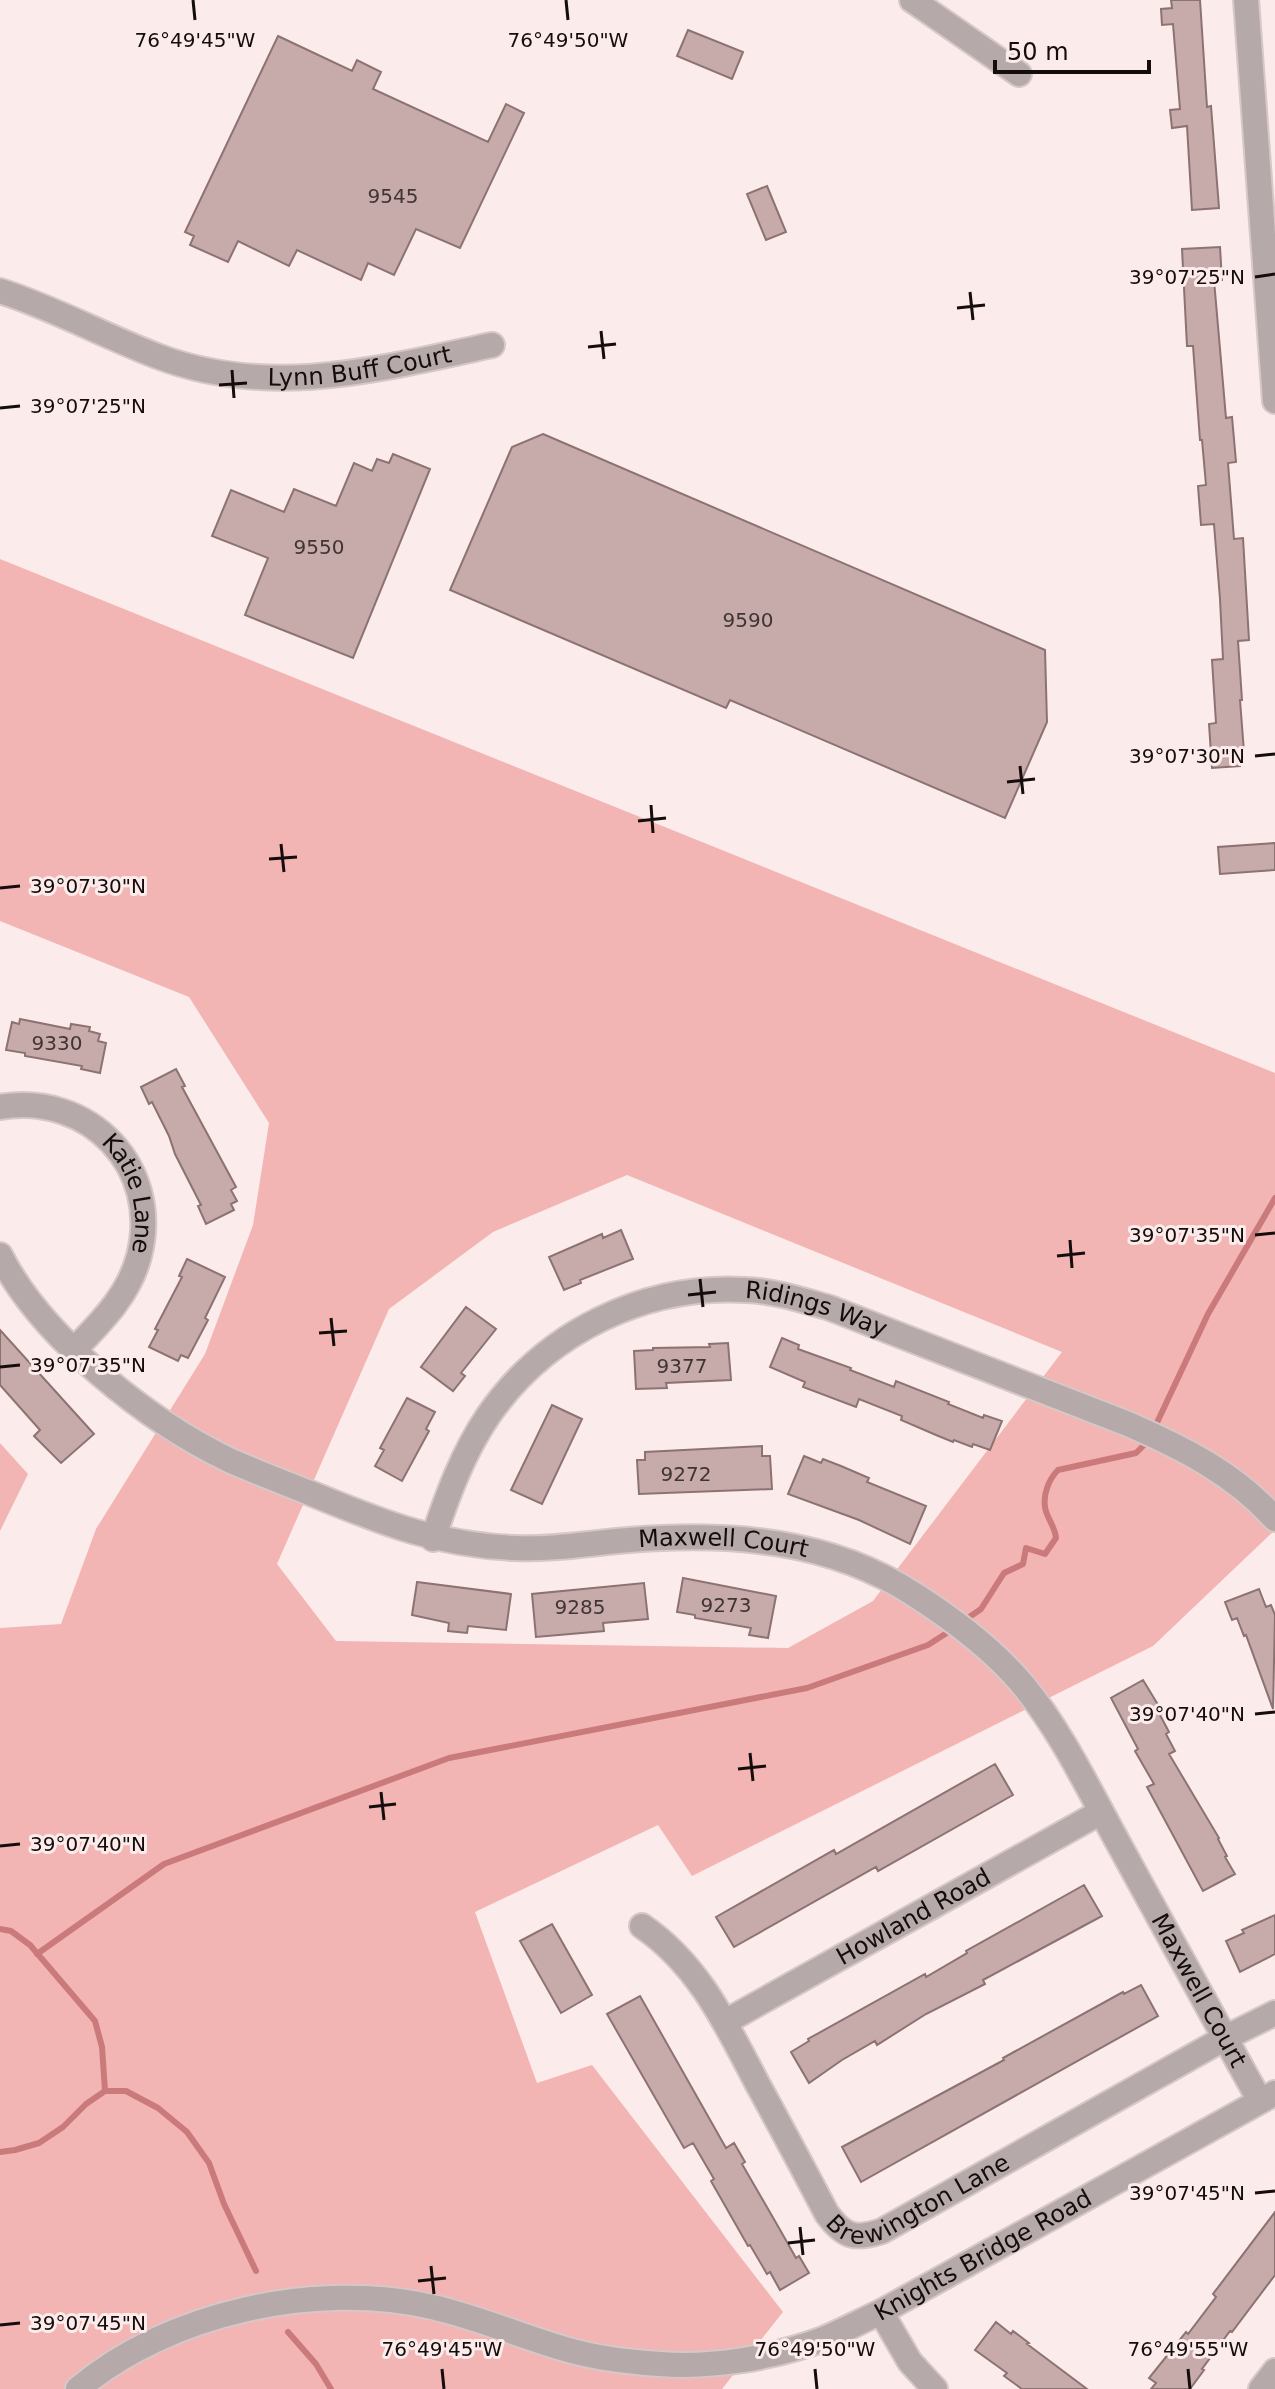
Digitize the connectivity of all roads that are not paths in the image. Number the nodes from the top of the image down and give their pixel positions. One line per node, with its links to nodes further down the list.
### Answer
1 (912, 0): 3 (street)
2 (1246, 0): 4 (street)
3 (1019, 74)
4 (1270, 264): 7 (street)
5 (0, 291): 6 (street, Lynn Buff Court)
6 (492, 345)
7 (1275, 401)
8 (0, 1107): 10 (street, Katie Lane)
9 (0, 1255): 10 (street, Maxwell Court)
10 (74, 1350): 12 (street, Maxwell Court)
11 (1275, 1519): 12 (street, Ridings Way)
12 (433, 1539): 13 (street, Maxwell Court)
13 (1101, 1812): 16 (street, Howland Road); 17 (street, Maxwell Court)
14 (642, 1926): 16 (street, Brewington Lane)
15 (1275, 2013): 17 (street, Brewington Lane)
16 (725, 2022): 17 (street, Brewington Lane)
17 (1225, 2038): 18 (street, Maxwell Court)
18 (1268, 2097): 19 (street, Knights Bridge Road)
19 (881, 2312): 21 (street, Knights Bridge Road); 22 (street)
20 (1275, 2371): 23 (street)
21 (78, 2389)
22 (935, 2389)
23 (1261, 2389)

